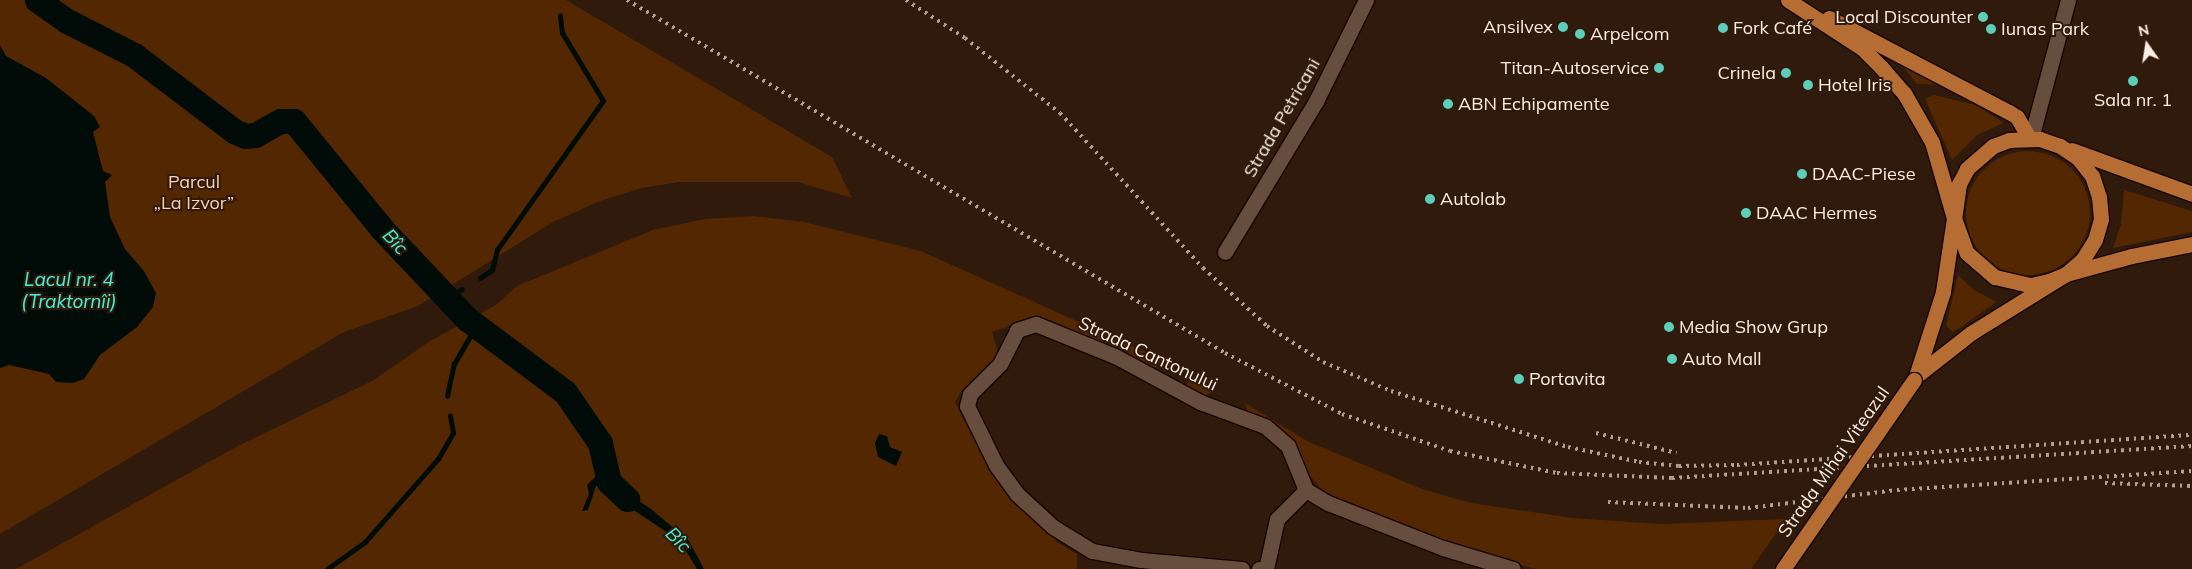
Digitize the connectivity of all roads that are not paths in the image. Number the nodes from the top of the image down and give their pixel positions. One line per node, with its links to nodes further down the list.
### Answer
1 (1366, 0): 10 (street, Strada Petricani)
2 (1788, 0): 4 (main road)
3 (2068, 0): 5 (street)
4 (1802, 8): 5 (main road); 8 (main road)
5 (2030, 138): 6 (main road); 8 (main road)
6 (2060, 146): 7 (main road); 11 (main road)
7 (2192, 194)
8 (1954, 218): 11 (main road); 12 (main road, Strada Mihai Viteazul)
9 (2192, 244): 11 (main road)
10 (1225, 252)
11 (2066, 274): 12 (main road, Strada Mihai Viteazul)
12 (1915, 378): 17 (main road, Strada Mihai Viteazul, bridge)
13 (1306, 490): 14 (street, Strada Cantonului); 15 (street); 16 (street)
14 (1242, 569)
15 (1259, 569)
16 (1513, 569)
17 (1783, 569)

